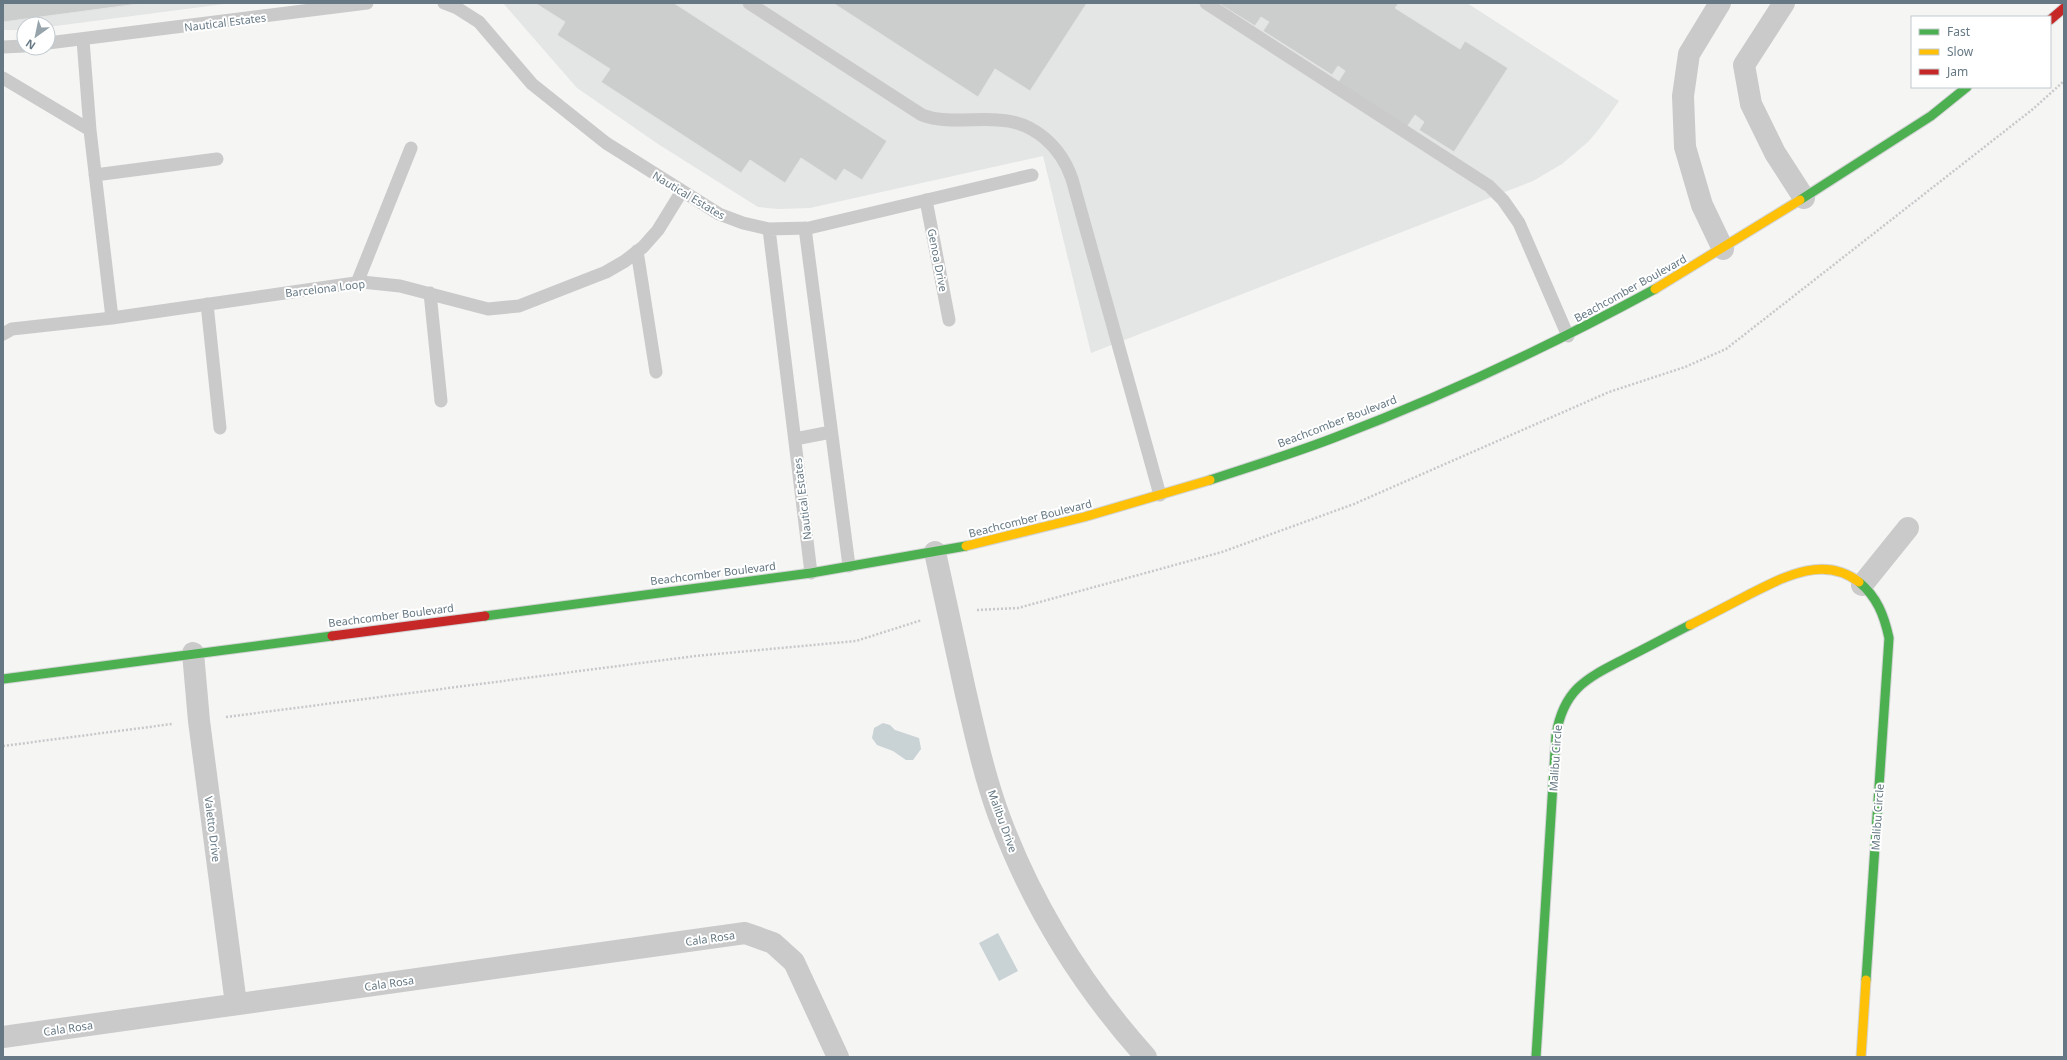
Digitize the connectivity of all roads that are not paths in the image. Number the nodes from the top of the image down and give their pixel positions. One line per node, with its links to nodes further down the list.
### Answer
1 (367, 3): 9 (lane, Nautical Estates)
2 (444, 3): 20 (lane, Nautical Estates)
3 (749, 3): 39 (lane)
4 (1206, 3): 33 (lane)
5 (1720, 3): 25 (street)
6 (1784, 3): 21 (street)
7 (2064, 8): 8 (street)
8 (2051, 19)
9 (82, 40): 10 (lane, Nautical Estates); 15 (lane)
10 (56, 42)
11 (16, 46): 12 (lane)
12 (3, 47)
13 (3, 78): 15 (lane)
14 (1966, 88): 21 (street, Beachcomber Boulevard)
15 (90, 130): 18 (lane)
16 (411, 148): 27 (lane)
17 (217, 159): 18 (lane)
18 (95, 175): 30 (lane)
19 (1032, 175): 22 (lane)
20 (682, 191): 24 (lane, Nautical Estates); 26 (lane, Barcelona Loop)
21 (1804, 198): 25 (street, Beachcomber Boulevard)
22 (926, 200): 23 (lane); 31 (lane, Genoa Drive)
23 (805, 228): 24 (lane); 37 (lane)
24 (770, 229): 38 (lane, Nautical Estates)
25 (1723, 249): 33 (street, Beachcomber Boulevard)
26 (637, 251): 28 (lane, Barcelona Loop); 34 (lane)
27 (357, 283): 28 (lane, Barcelona Loop); 29 (lane, Barcelona Loop)
28 (430, 293): 35 (lane)
29 (207, 304): 30 (lane, Barcelona Loop); 36 (lane)
30 (112, 318): 32 (lane, Barcelona Loop)
31 (949, 320)
32 (3, 334)
33 (1568, 336): 39 (street, Beachcomber Boulevard)
34 (656, 372)
35 (441, 401)
36 (220, 428)
37 (831, 432): 38 (lane); 42 (lane)
38 (795, 439): 43 (lane, Nautical Estates)
39 (1160, 495): 41 (street, Beachcomber Boulevard)
40 (1908, 528): 44 (street)
41 (934, 552): 42 (street, Beachcomber Boulevard); 50 (street, Malibu Drive)
42 (849, 566): 43 (street, Beachcomber Boulevard)
43 (810, 573): 45 (street, Beachcomber Boulevard)
44 (1862, 584): 51 (street, Malibu Circle); 52 (street, Malibu Circle)
45 (193, 653): 46 (street, Beachcomber Boulevard); 47 (street, Valetto Drive)
46 (3, 679)
47 (236, 1004): 48 (street, Cala Rosa); 49 (street, Cala Rosa)
48 (3, 1037)
49 (838, 1057)
50 (1146, 1057)
51 (1536, 1057)
52 (1862, 1057)

